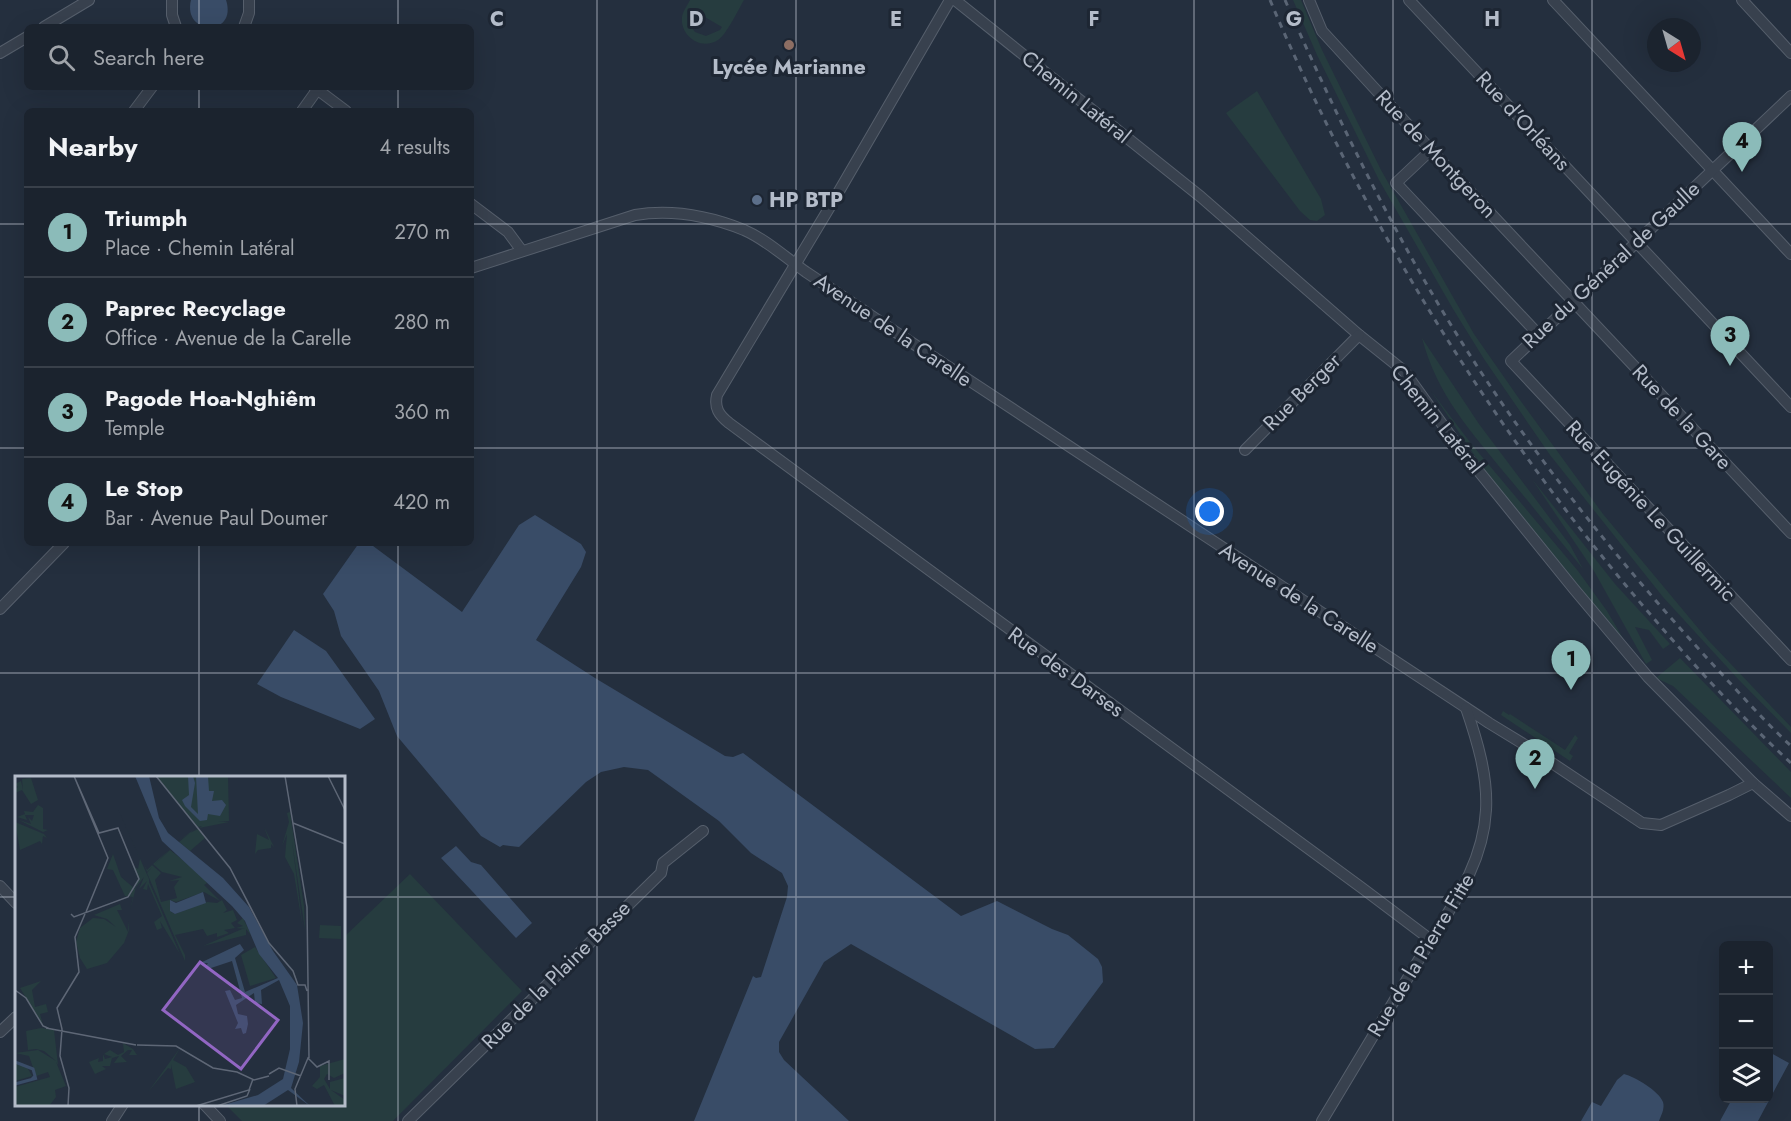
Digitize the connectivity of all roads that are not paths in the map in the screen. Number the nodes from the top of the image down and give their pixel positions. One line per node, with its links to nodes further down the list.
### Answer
1 (89, 0): 10 (street)
2 (172, 0): 11 (street)
3 (249, 0): 12 (street)
4 (950, 0): 29 (street)
5 (955, 0): 33 (street, Chemin Latéral)
6 (1309, 0): 23 (street, Rue de Montgeron)
7 (1409, 0): 26 (street, Rue d'Orléans)
8 (1553, 0): 24 (street)
9 (1742, 0): 15 (street)
10 (49, 24)
11 (175, 24)
12 (245, 24)
13 (24, 39): 14 (street)
14 (0, 53)
15 (1791, 53)
16 (150, 90): 20 (street)
17 (315, 90): 21 (street)
18 (319, 90): 22 (street)
19 (1791, 96): 24 (street, Rue du Général de Gaulle)
20 (136, 108)
21 (304, 108)
22 (342, 108)
23 (1431, 150): 31 (street, Rue de Montgeron); 32 (street)
24 (1712, 171): 26 (street, Rue du Général de Gaulle); 28 (street)
25 (474, 206): 27 (street)
26 (1636, 242): 31 (street, Rue du Général de Gaulle); 35 (street, Rue d'Orléans)
27 (522, 251): 29 (street, Avenue de la Carelle); 30 (street, Avenue de la Carelle)
28 (1791, 254)
29 (795, 265): 41 (street, Avenue de la Carelle); 47 (street, Rue des Darses)
30 (474, 267)
31 (1572, 301): 32 (street, Rue du Général de Gaulle); 37 (street, Rue de la Gare)
32 (1538, 334): 34 (street, Rue du Général de Gaulle)
33 (1359, 335): 36 (street, Rue Berger); 42 (street, Chemin Latéral)
34 (1510, 361): 40 (street, Rue Eugénie Le Guillermic)
35 (1791, 407)
36 (1245, 450)
37 (1791, 533)
38 (61, 546): 39 (street)
39 (0, 609)
40 (1791, 660)
41 (1466, 708): 42 (street, Avenue de la Carelle); 47 (street, Rue de la Pierre Fitte)
42 (1753, 783): 43 (street, Chemin Latéral)
43 (1791, 816)
44 (703, 831): 54 (street, Rue de la Plaine Basse)
45 (0, 886): 46 (street)
46 (15, 902)
47 (1431, 940): 55 (street, Rue de la Pierre Fitte)
48 (15, 1018): 49 (street)
49 (0, 1032)
50 (122, 1106): 52 (street)
51 (206, 1106): 53 (street)
52 (112, 1121)
53 (220, 1121)
54 (408, 1121)
55 (1322, 1121)

